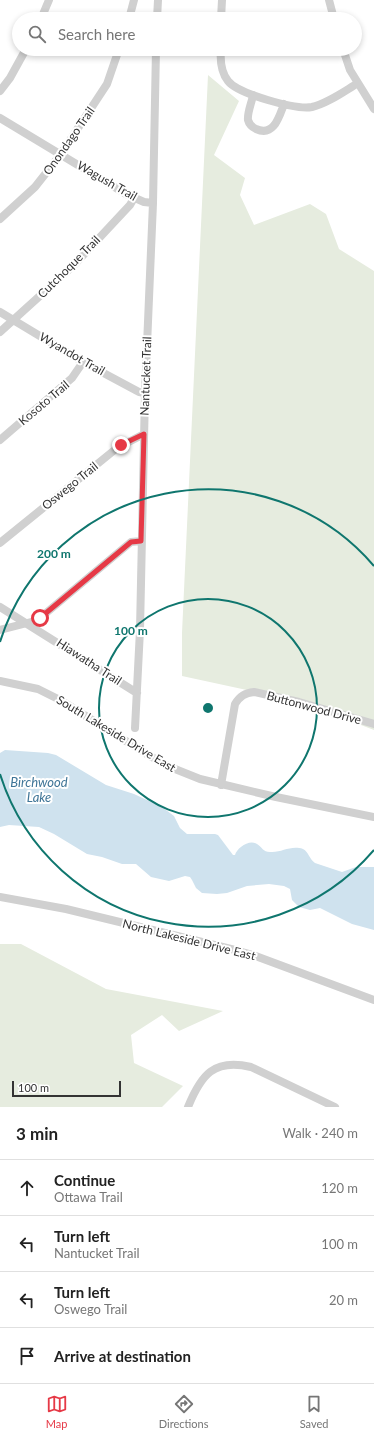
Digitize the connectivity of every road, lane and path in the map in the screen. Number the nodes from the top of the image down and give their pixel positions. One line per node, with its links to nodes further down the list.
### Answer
1 (49, 0): 6 (street)
2 (134, 0): 7 (street)
3 (158, 0): 8 (street)
4 (222, 0): 9 (street)
5 (329, 0): 10 (street)
6 (44, 12)
7 (131, 12)
8 (157, 12)
9 (221, 12)
10 (332, 12)
11 (22, 56): 17 (street)
12 (117, 56): 22 (street, Onondago Trail)
13 (156, 56): 24 (street, Nantucket Trail)
14 (221, 56): 18 (street)
15 (345, 56): 16 (street)
16 (358, 83): 19 (street); 20 (street)
17 (0, 91)
18 (253, 95): 19 (street); 19 (street)
19 (284, 104)
20 (374, 109)
21 (0, 118): 22 (street, Wagush Trail)
22 (61, 154): 23 (street, Wagush Trail); 25 (street, Onondago Trail)
23 (134, 198): 24 (street, Wagush Trail); 27 (street, Cutchoque Trail)
24 (153, 203): 30 (street, Nantucket Trail)
25 (0, 219)
26 (0, 312): 27 (street, Wyandot Trail)
27 (14, 321): 28 (street, Cutchoque Trail); 29 (street, Wyandot Trail)
28 (0, 332)
29 (84, 362): 30 (street, Wyandot Trail); 32 (street, Kosoto Trail)
30 (145, 393): 31 (street, Nantucket Trail)
31 (144, 434): 33 (street, Nantucket Trail); 34 (street, Oswego Trail)
32 (0, 440)
33 (141, 541): 36 (street); 39 (street, Nantucket Trail)
34 (0, 543)
35 (0, 607): 36 (street, Hiawatha Trail)
36 (27, 623): 37 (street); 39 (street, Hiawatha Trail)
37 (0, 630)
38 (0, 681): 42 (street, South Lakeside Drive East)
39 (137, 693): 41 (street, Nantucket Trail)
40 (374, 724): 42 (street, Buttonwood Drive)
41 (135, 728)
42 (221, 784): 43 (street, South Lakeside Drive East)
43 (374, 816)
44 (0, 896): 45 (street, North Lakeside Drive East)
45 (374, 1000)
46 (321, 1104): 47 (street); 48 (street)
47 (188, 1107)
48 (335, 1107)

